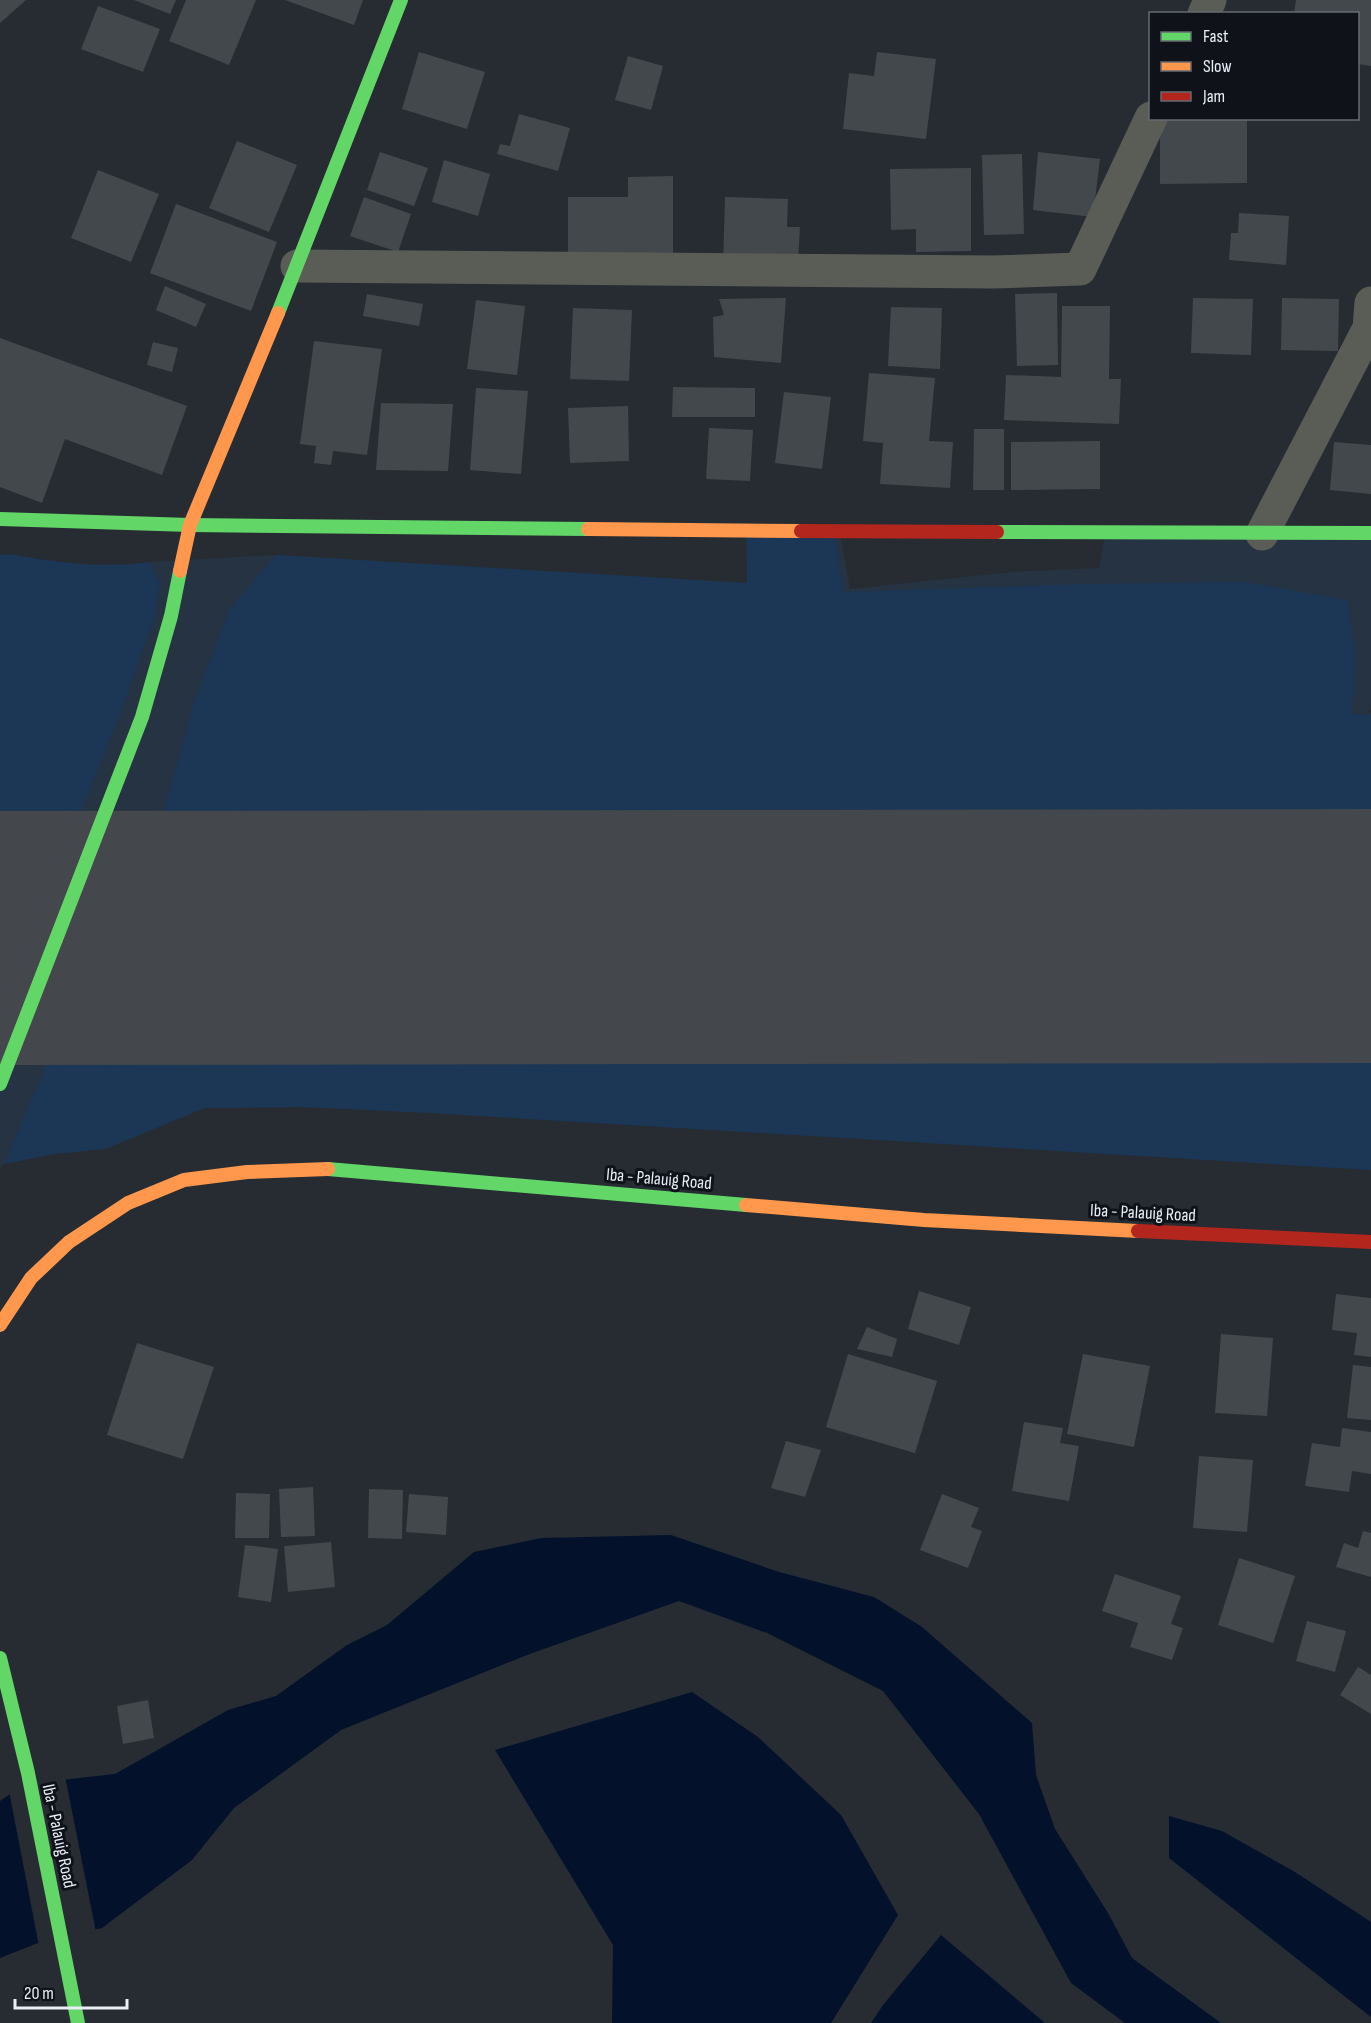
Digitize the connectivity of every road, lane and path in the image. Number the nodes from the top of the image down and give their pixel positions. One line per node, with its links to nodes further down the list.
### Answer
1 (401, 0): 3 (street)
2 (1150, 120): 3 (street)
3 (297, 266): 6 (street)
4 (1371, 303): 8 (street)
5 (0, 519): 6 (street)
6 (190, 525): 8 (street); 9 (street)
7 (1371, 533): 8 (street)
8 (1262, 534)
9 (0, 1084)
10 (1371, 1242): 11 (street, Iba - Palauig Road)
11 (0, 1325)
12 (0, 1658): 13 (street, Iba - Palauig Road)
13 (78, 2023)

